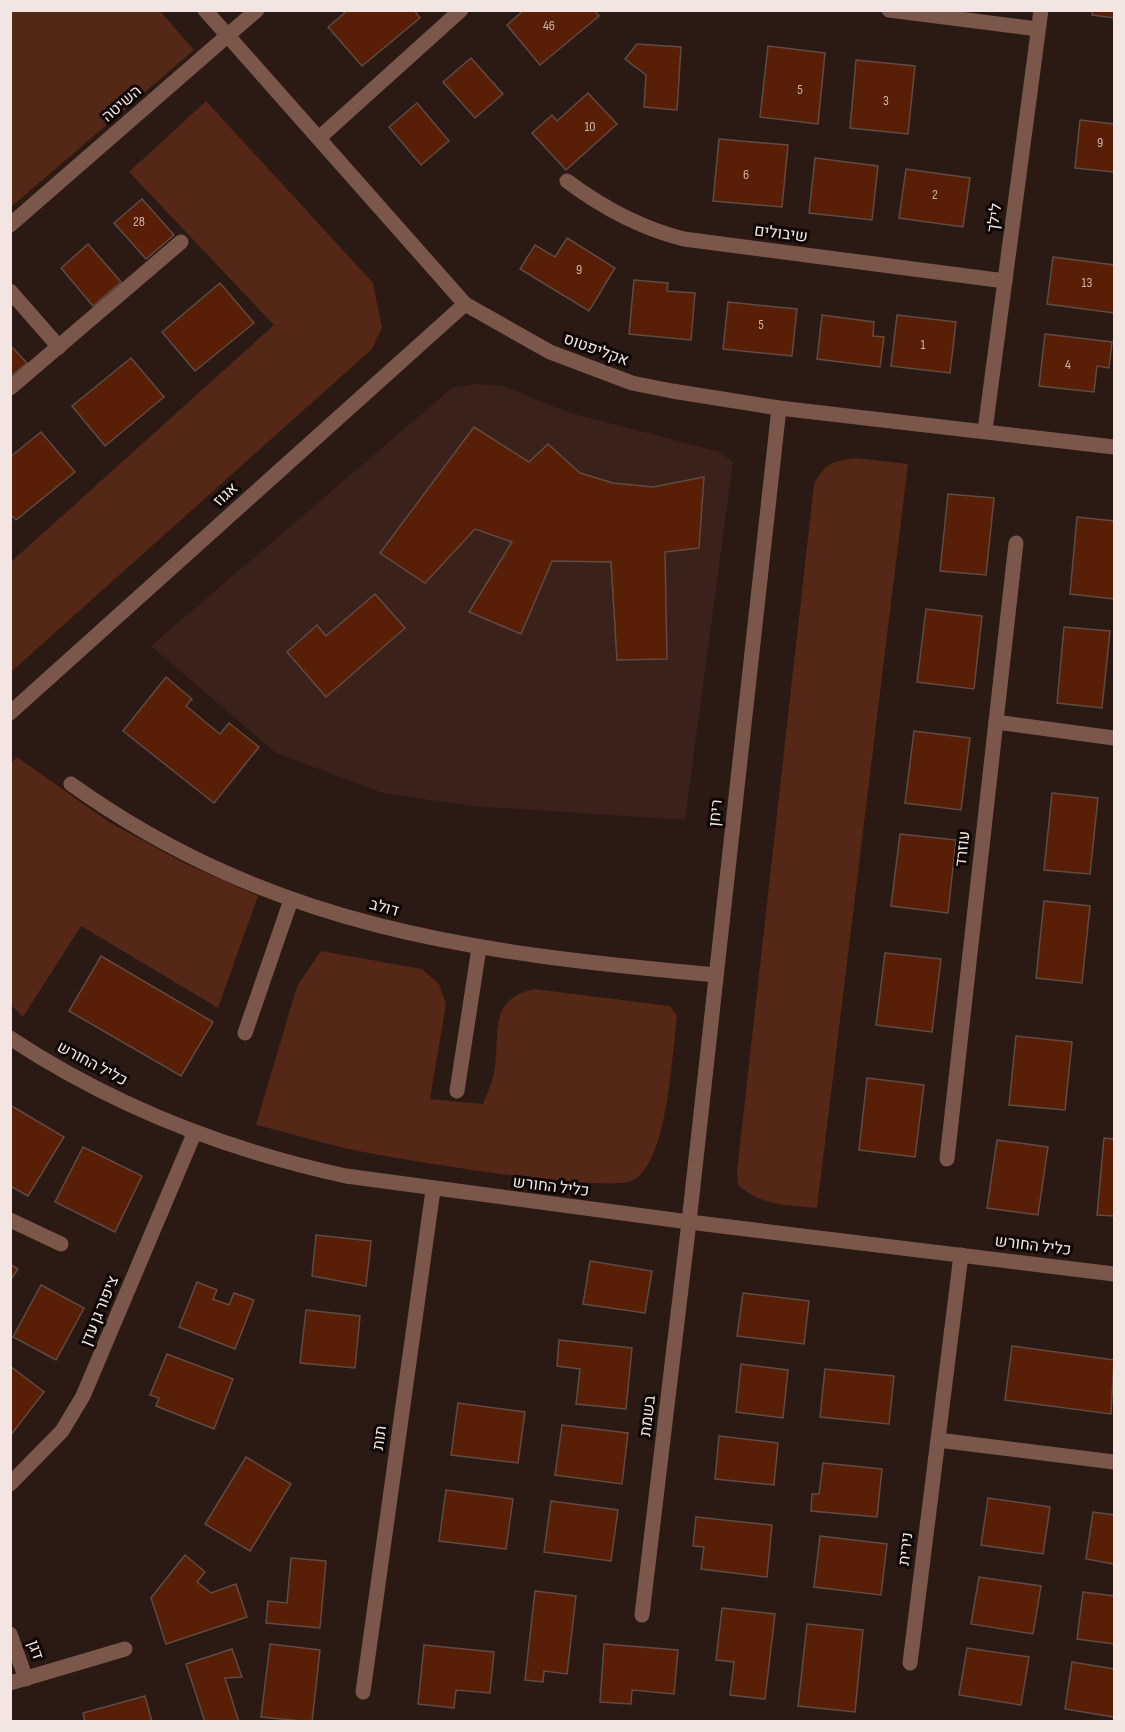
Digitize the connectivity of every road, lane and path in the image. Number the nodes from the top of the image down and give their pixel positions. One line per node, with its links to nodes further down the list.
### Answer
1 (205, 10): 7 (street, אקליפטוס)
2 (257, 10): 7 (street, השיטה)
3 (460, 10): 8 (street)
4 (889, 10): 6 (street)
5 (1041, 10): 6 (street, לילך)
6 (1038, 29): 12 (street, לילך)
7 (228, 36): 8 (street, אקליפטוס); 10 (street, השיטה)
8 (319, 138): 14 (street, אקליפטוס)
9 (567, 181): 12 (street, שיבולים)
10 (10, 225)
11 (181, 242): 15 (street)
12 (1005, 281): 18 (street, לילך)
13 (10, 291): 15 (street)
14 (465, 304): 17 (street, אקליפטוס); 21 (street, אגוז)
15 (59, 347): 16 (street)
16 (10, 388)
17 (779, 408): 18 (street, אקליפטוס); 27 (street, ריחן)
18 (985, 430): 19 (street, אקליפטוס)
19 (1114, 447)
20 (1016, 543): 22 (street, עוזרד)
21 (10, 713)
22 (996, 722): 23 (street); 32 (street, עוזרד)
23 (1114, 738)
24 (71, 784): 25 (street, דולב)
25 (291, 900): 26 (street, דולב); 28 (street)
26 (479, 948): 27 (street, דולב); 30 (street)
27 (716, 975): 35 (street, ריחן)
28 (245, 1033)
29 (10, 1038): 31 (street, כליל החורש)
30 (457, 1091)
31 (194, 1134): 33 (street, כליל החורש); 41 (street, ציפור גן עדן)
32 (947, 1159)
33 (434, 1190): 35 (street, כליל החורש); 48 (street, תות)
34 (10, 1220): 36 (street)
35 (689, 1222): 37 (street, כליל החורש); 42 (street, בשמת)
36 (61, 1244)
37 (961, 1255): 38 (street, כליל החורש); 39 (street, נירית)
38 (1114, 1274)
39 (938, 1440): 40 (street); 45 (street, נירית)
40 (1114, 1462)
41 (10, 1485)
42 (642, 1615)
43 (10, 1634): 46 (street, דגן)
44 (125, 1649): 46 (street)
45 (910, 1663)
46 (26, 1679): 47 (street)
47 (10, 1683)
48 (363, 1692)

